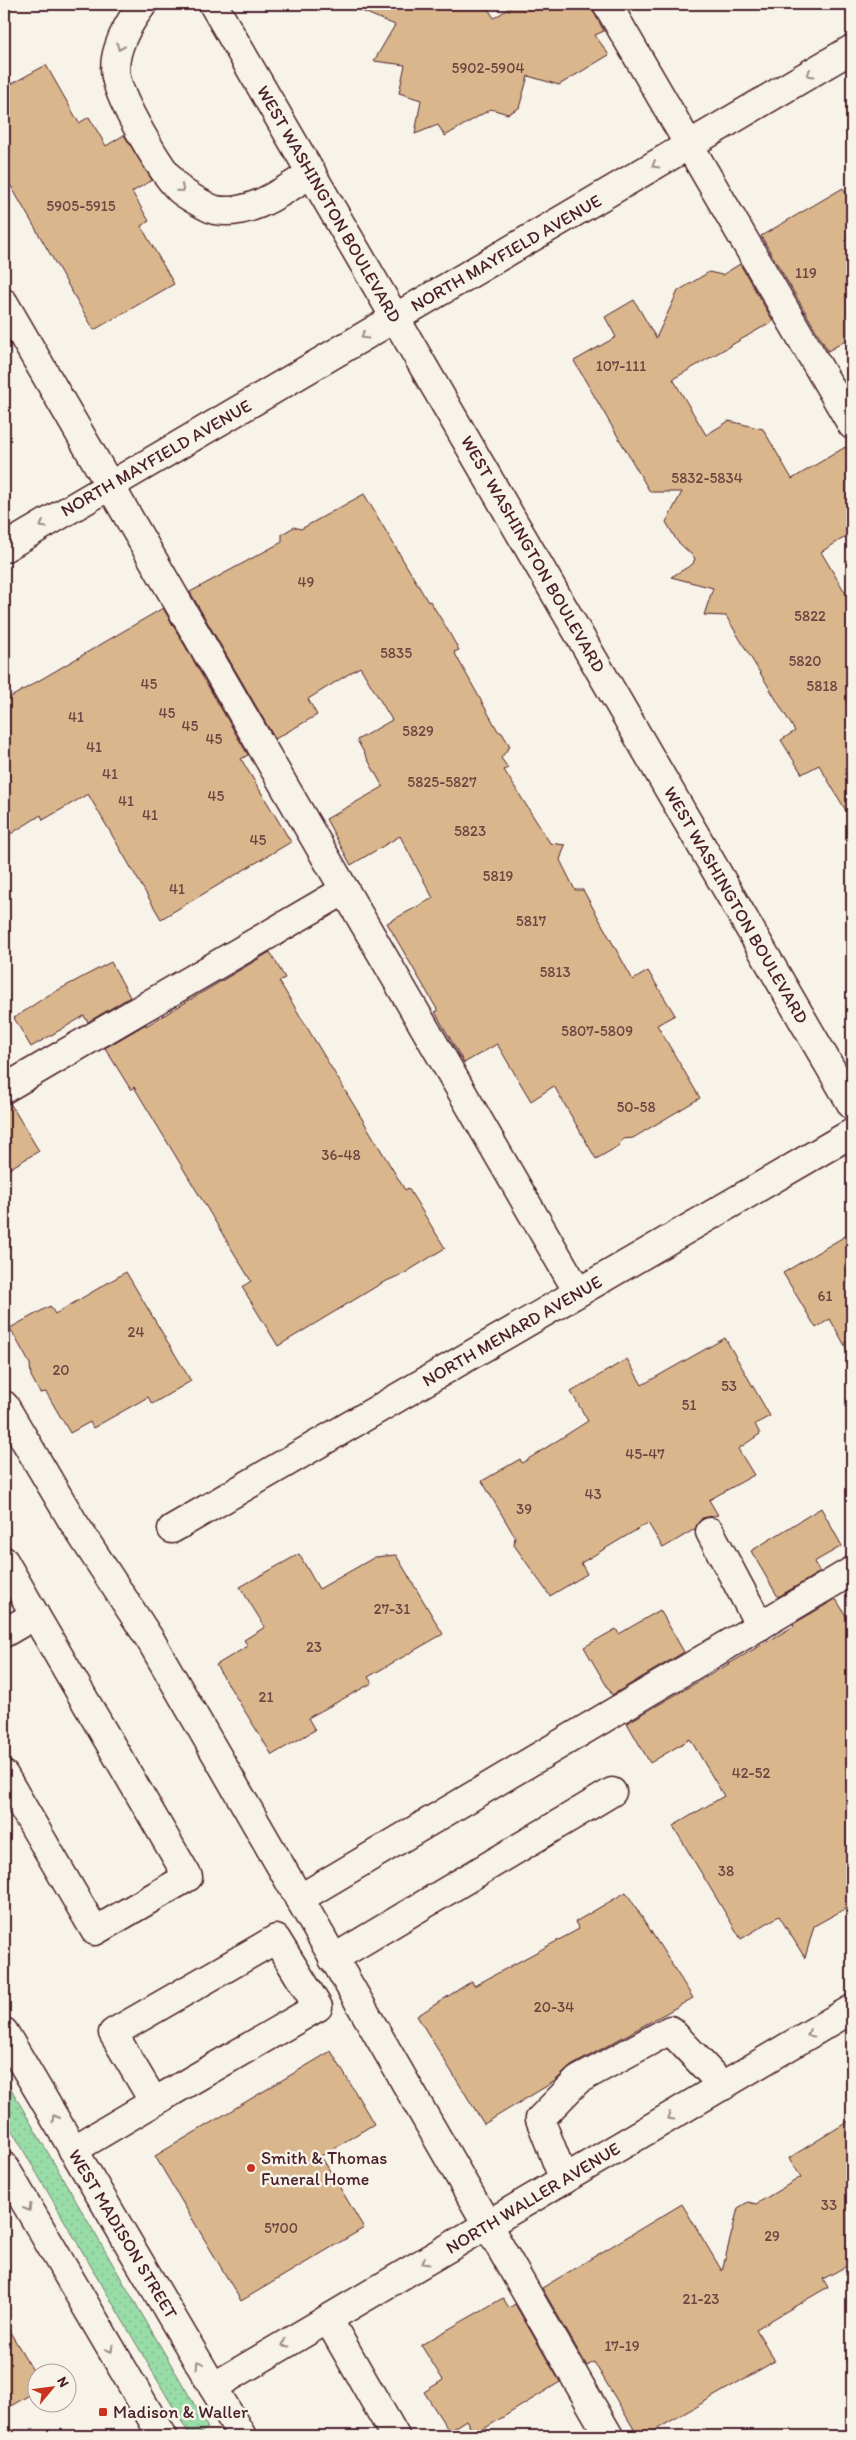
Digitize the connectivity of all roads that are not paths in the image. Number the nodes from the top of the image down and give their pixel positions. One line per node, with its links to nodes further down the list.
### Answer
1 (142, 4): 6 (street, one-way to 6)
2 (213, 4): 6 (street, WEST WASHINGTON BOULEVARD)
3 (607, 4): 5 (street)
4 (852, 49): 5 (street, NORTH MAYFIELD AVENUE, one-way to 5)
5 (689, 145): 8 (street, NORTH MAYFIELD AVENUE, one-way to 8); 9 (street)
6 (312, 173): 8 (street, WEST WASHINGTON BOULEVARD)
7 (4, 303): 10 (street)
8 (395, 318): 10 (street, NORTH MAYFIELD AVENUE, one-way to 10); 14 (street, WEST WASHINGTON BOULEVARD)
9 (852, 425)
10 (109, 486): 11 (street, NORTH MAYFIELD AVENUE, one-way to 11); 12 (street)
11 (4, 548)
12 (345, 890): 13 (street); 16 (street)
13 (4, 1089)
14 (852, 1105)
15 (852, 1133): 16 (street, NORTH MENARD AVENUE)
16 (578, 1292): 18 (street, NORTH MENARD AVENUE)
17 (4, 1405): 27 (street)
18 (172, 1529)
19 (710, 1532): 23 (street)
20 (4, 1561): 22 (street)
21 (852, 1571): 23 (street)
22 (35, 1615): 24 (street); 25 (street)
23 (760, 1626): 27 (street)
24 (4, 1633)
25 (4, 1775)
26 (612, 1792): 28 (street)
27 (299, 1899): 28 (street)
28 (333, 1959): 36 (street)
29 (852, 2009): 31 (street, NORTH WALLER AVENUE, one-way to 31)
30 (4, 2032): 33 (street, WEST MADISON STREET, one-way to 30)
31 (723, 2086): 35 (street, NORTH WALLER AVENUE, one-way to 35); 35 (street)
32 (154, 2102): 32 (street); 33 (street)
33 (73, 2150): 38 (street, WEST MADISON STREET, one-way to 33)
34 (4, 2166): 39 (street, one-way to 39)
35 (564, 2180): 36 (street, NORTH WALLER AVENUE)
36 (486, 2225): 37 (street, NORTH WALLER AVENUE, one-way to 37); 42 (street)
37 (328, 2319): 38 (street, NORTH WALLER AVENUE, one-way to 38); 41 (street)
38 (213, 2387): 40 (street, WEST MADISON STREET)
39 (162, 2436)
40 (242, 2436)
41 (395, 2436)
42 (609, 2436)

